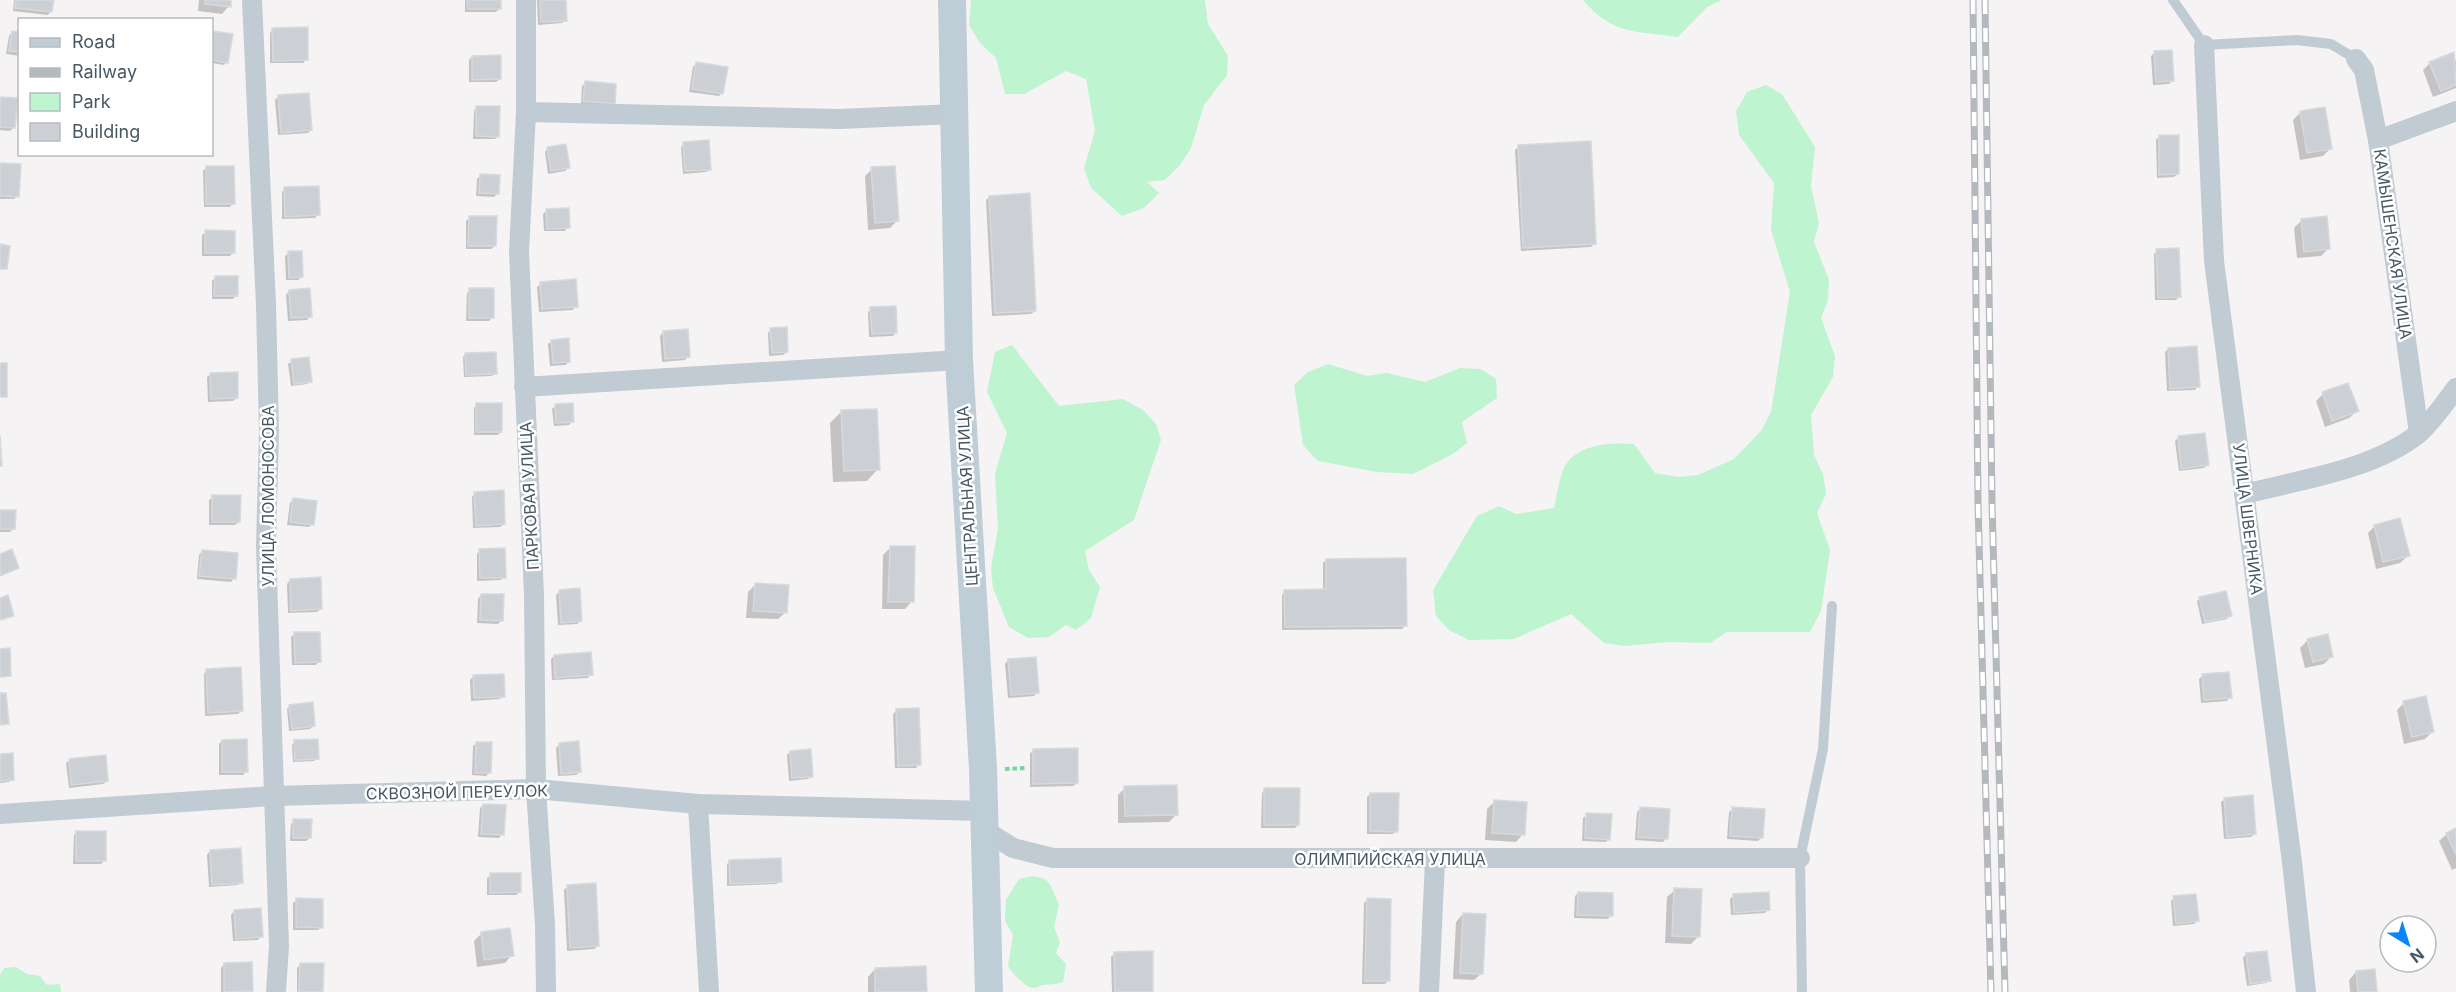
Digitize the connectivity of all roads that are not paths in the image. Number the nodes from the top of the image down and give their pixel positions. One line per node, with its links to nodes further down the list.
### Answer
1 (252, 0): 18 (street, УЛИЦА ЛОМОНОСОВА)
2 (526, 0): 8 (street, ПАРКОВАЯ УЛИЦА)
3 (952, 0): 9 (street, ЦЕНТРАЛЬНАЯ УЛИЦА)
4 (2173, 0): 5 (lane)
5 (2204, 45): 6 (lane); 15 (street, УЛИЦА ШВЕРНИКА)
6 (2356, 59): 10 (street, КАМЫШЕНСКАЯ УЛИЦА)
7 (2456, 111): 10 (street)
8 (526, 112): 9 (street); 12 (street, ПАРКОВАЯ УЛИЦА)
9 (955, 114): 11 (street, ЦЕНТРАЛЬНАЯ УЛИЦА)
10 (2378, 140): 14 (street, КАМЫШЕНСКАЯ УЛИЦА)
11 (959, 360): 12 (street); 21 (street, ЦЕНТРАЛЬНАЯ УЛИЦА)
12 (524, 387): 17 (street, ПАРКОВАЯ УЛИЦА)
13 (2456, 388): 14 (street)
14 (2419, 433): 15 (street)
15 (2244, 494): 30 (street, УЛИЦА ШВЕРНИКА)
16 (1833, 606): 22 (lane)
17 (536, 789): 18 (street, СКВОЗНОЙ ПЕРЕУЛОК); 19 (street, СКВОЗНОЙ ПЕРЕУЛОК); 25 (street, ПАРКОВАЯ УЛИЦА)
18 (273, 796): 20 (street, СКВОЗНОЙ ПЕРЕУЛОК); 24 (street, УЛИЦА ЛОМОНОСОВА)
19 (698, 804): 21 (street, СКВОЗНОЙ ПЕРЕУЛОК); 26 (street)
20 (0, 814)
21 (986, 821): 23 (street, ОЛИМПИЙСКАЯ УЛИЦА); 27 (street, ЦЕНТРАЛЬНАЯ УЛИЦА)
22 (1800, 858): 23 (street, ОЛИМПИЙСКАЯ УЛИЦА); 29 (lane)
23 (1435, 860): 28 (street)
24 (276, 992)
25 (546, 992)
26 (709, 992)
27 (989, 992)
28 (1429, 992)
29 (1802, 992)
30 (2306, 992)

